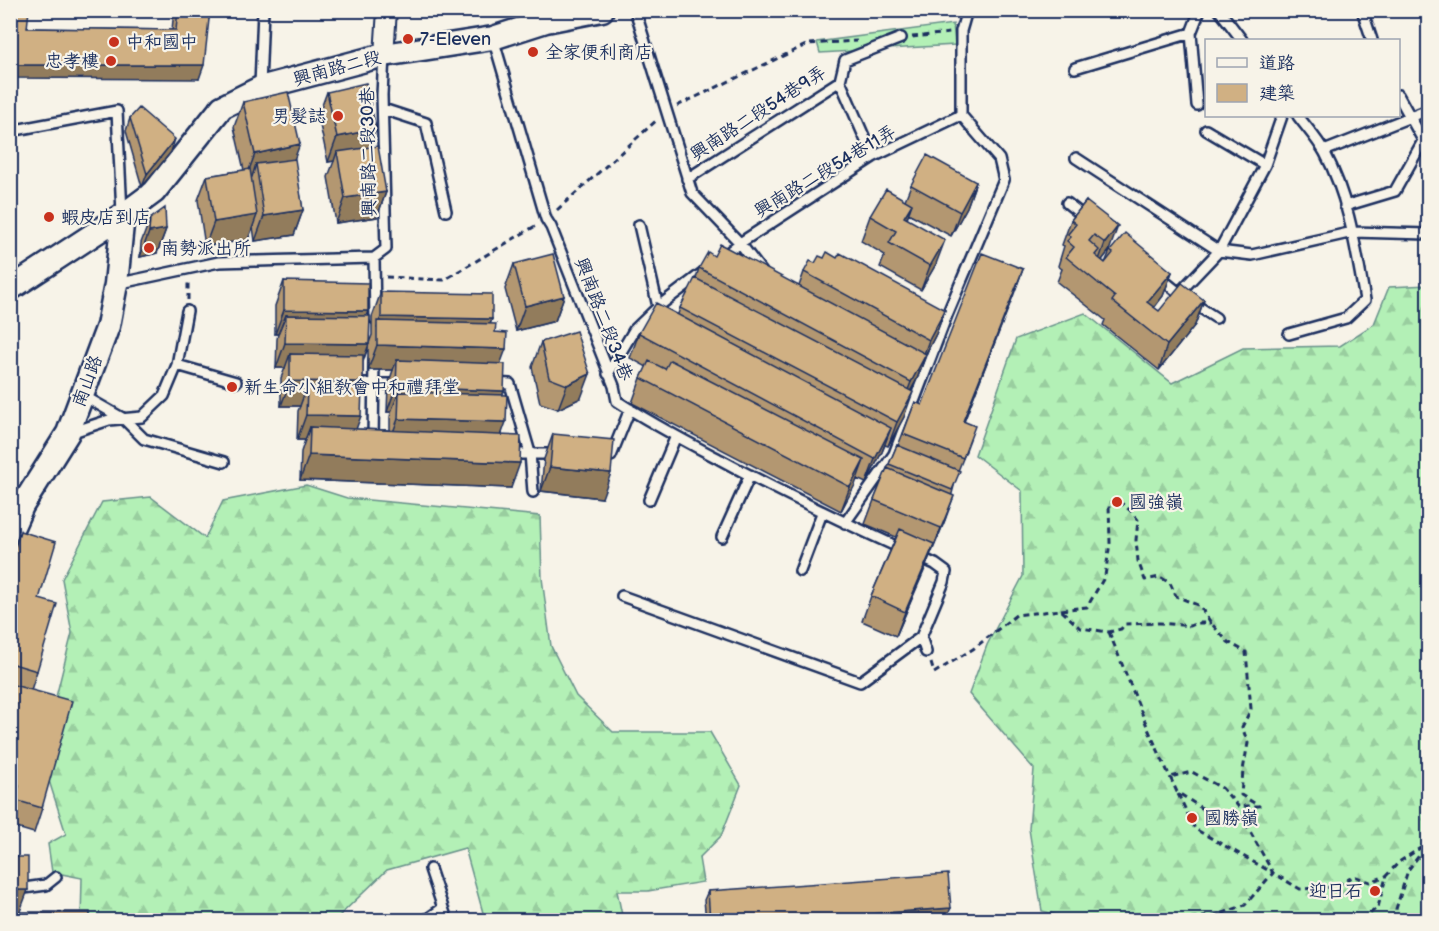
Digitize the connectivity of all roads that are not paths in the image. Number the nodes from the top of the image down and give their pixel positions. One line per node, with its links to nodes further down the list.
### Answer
1 (264, 10): 18 (lane)
2 (387, 10): 15 (street)
3 (602, 10): 9 (street, 興南路二段)
4 (636, 10): 35 (lane)
5 (967, 10): 23 (lane)
6 (1200, 10): 10 (lane)
7 (1362, 10): 14 (lane)
8 (1224, 12): 13 (lane)
9 (546, 16): 11 (street, 興南路二段)
10 (1191, 33): 16 (lane); 20 (lane)
11 (493, 38): 15 (street, 興南路二段); 67 (lane, 興南路二段34巷)
12 (902, 38): 17 (lane, 興南路二段54巷9弄)
13 (1241, 39)
14 (1372, 39)
15 (384, 55): 18 (street, 興南路二段); 21 (lane, 興南路二段30巷)
16 (1075, 68)
17 (840, 81): 32 (lane); 35 (lane, 興南路二段54巷9弄)
18 (260, 88): 39 (street, 興南路二段)
19 (1400, 99): 26 (lane)
20 (1197, 105)
21 (383, 109): 38 (lane); 46 (lane, 興南路二段30巷)
22 (1428, 110): 26 (lane)
23 (961, 115): 32 (lane, 興南路二段54巷11弄); 58 (lane)
24 (1282, 117): 34 (lane)
25 (1299, 117): 31 (lane)
26 (1410, 117): 30 (lane); 31 (lane)
27 (1428, 121): 30 (lane)
28 (10, 130): 39 (lane)
29 (1206, 130): 34 (lane)
30 (1426, 145): 37 (lane)
31 (1324, 151): 37 (lane)
32 (873, 157): 44 (lane, 興南路二段54巷11弄)
33 (1076, 158): 45 (lane)
34 (1265, 165): 45 (lane)
35 (687, 179): 44 (lane)
36 (1067, 203): 41 (lane)
37 (1345, 206): 42 (lane)
38 (446, 211)
39 (123, 215): 49 (street, 南山路); 50 (street, 興南路二段)
40 (639, 225): 55 (lane)
41 (1095, 226)
42 (1353, 232): 43 (lane); 45 (lane); 62 (lane)
43 (1428, 234)
44 (740, 243): 48 (lane); 55 (lane, 興南路二段54巷11弄)
45 (1219, 250): 51 (lane)
46 (374, 258): 49 (lane); 53 (lane)
47 (1151, 270): 51 (lane)
48 (767, 280)
49 (116, 284): 73 (street, 南山路)
50 (10, 289)
51 (1179, 293): 59 (lane)
52 (363, 297): 53 (lane)
53 (375, 301): 54 (lane); 61 (lane)
54 (388, 306)
55 (659, 306): 60 (lane); 67 (lane, 興南路二段54巷11弄)
56 (187, 311): 64 (lane)
57 (936, 311): 58 (lane)
58 (947, 315): 66 (lane)
59 (1216, 318)
60 (660, 326)
61 (375, 328)
62 (1288, 334)
63 (374, 351): 72 (lane)
64 (177, 365): 68 (lane); 75 (lane)
65 (916, 365): 66 (lane)
66 (926, 370): 83 (lane)
67 (608, 374): 74 (lane, 興南路二段34巷)
68 (236, 382)
69 (477, 383): 80 (lane)
70 (341, 384): 72 (lane)
71 (408, 384): 72 (lane)
72 (373, 385): 79 (lane)
73 (82, 394): 75 (lane); 76 (street, 南山路)
74 (630, 410): 77 (lane, 興南路二段34巷); 84 (lane)
75 (124, 419): 76 (lane); 86 (lane)
76 (68, 434): 90 (street, 南山路)
77 (676, 436): 87 (lane, 興南路二段34巷); 89 (lane)
78 (884, 449): 83 (lane)
79 (374, 451)
80 (530, 453): 81 (lane); 82 (lane); 88 (lane)
81 (498, 454)
82 (565, 454)
83 (894, 454): 85 (lane); 92 (lane)
84 (588, 455)
85 (904, 459)
86 (224, 462)
87 (750, 475): 91 (lane, 興南路二段34巷); 94 (lane)
88 (533, 492)
89 (649, 500)
90 (16, 504): 93 (street, 南山路)
91 (822, 513): 92 (lane, 興南路二段34巷); 95 (lane)
92 (845, 523): 97 (lane, 興南路二段34巷)
93 (10, 533)
94 (722, 537)
95 (800, 571)
96 (622, 596): 97 (lane)
97 (921, 637): 98 (lane)
98 (926, 652)
99 (430, 869): 102 (lane)
100 (56, 877): 101 (lane)
101 (10, 890)
102 (442, 908): 103 (lane); 104 (lane)
103 (426, 921)
104 (447, 921)

